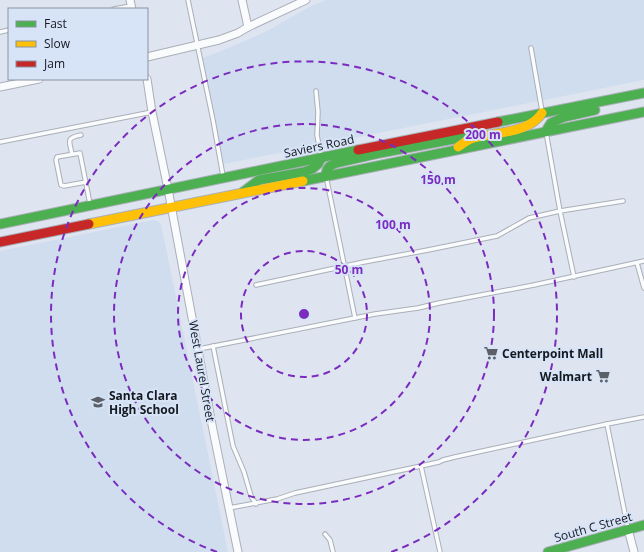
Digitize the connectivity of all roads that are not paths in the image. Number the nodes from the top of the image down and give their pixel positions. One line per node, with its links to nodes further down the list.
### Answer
1 (188, 0): 7 (lane)
2 (242, 0): 6 (street)
3 (301, 1): 6 (street)
4 (131, 5): 5 (lane)
5 (118, 8)
6 (248, 27): 7 (street)
7 (197, 46): 9 (street); 27 (lane)
8 (531, 48): 17 (lane)
9 (148, 58)
10 (34, 80): 12 (street)
11 (147, 80): 16 (street, West Laurel Street)
12 (0, 87)
13 (316, 91): 25 (lane)
14 (644, 93): 15 (main road, Saviers Road)
15 (612, 100): 17 (main road, Saviers Road); 20 (main road)
16 (152, 112): 22 (lane); 29 (street, West Laurel Street)
17 (542, 112): 19 (main road, Saviers Road); 23 (main road)
18 (644, 112): 20 (main road)
19 (469, 127): 25 (main road, Saviers Road); 26 (main road)
20 (546, 131): 23 (main road); 34 (lane)
21 (81, 135): 24 (lane)
22 (0, 142)
23 (451, 151): 26 (main road)
24 (72, 154): 28 (lane); 28 (lane)
25 (322, 157): 27 (main road, Saviers Road); 30 (main road)
26 (326, 176): 30 (main road); 39 (lane)
27 (224, 177): 29 (main road, Saviers Road)
28 (86, 182): 32 (lane)
29 (168, 189): 32 (main road, Saviers Road); 33 (street, West Laurel Street)
30 (242, 193): 33 (main road)
31 (623, 201): 34 (lane)
32 (91, 205): 35 (main road, Saviers Road)
33 (171, 207): 36 (main road); 45 (street, West Laurel Street)
34 (560, 211): 39 (lane); 40 (lane)
35 (0, 224)
36 (0, 242)
37 (644, 261): 38 (lane)
38 (637, 263): 40 (lane); 42 (lane)
39 (344, 266): 41 (lane); 43 (lane)
40 (574, 277): 43 (lane)
41 (256, 285)
42 (644, 288)
43 (355, 318): 44 (lane)
44 (213, 346): 45 (lane); 49 (lane)
45 (199, 349): 50 (street, West Laurel Street)
46 (644, 417): 47 (lane)
47 (607, 424): 48 (lane); 52 (lane)
48 (422, 466): 49 (lane); 56 (lane)
49 (256, 504): 50 (lane)
50 (229, 508): 54 (street, West Laurel Street)
51 (644, 525): 52 (main road, South C Street)
52 (628, 529): 57 (main road, South C Street); 58 (street)
53 (325, 534): 55 (lane)
54 (238, 552)
55 (333, 552)
56 (440, 552)
57 (548, 552)
58 (634, 552)

